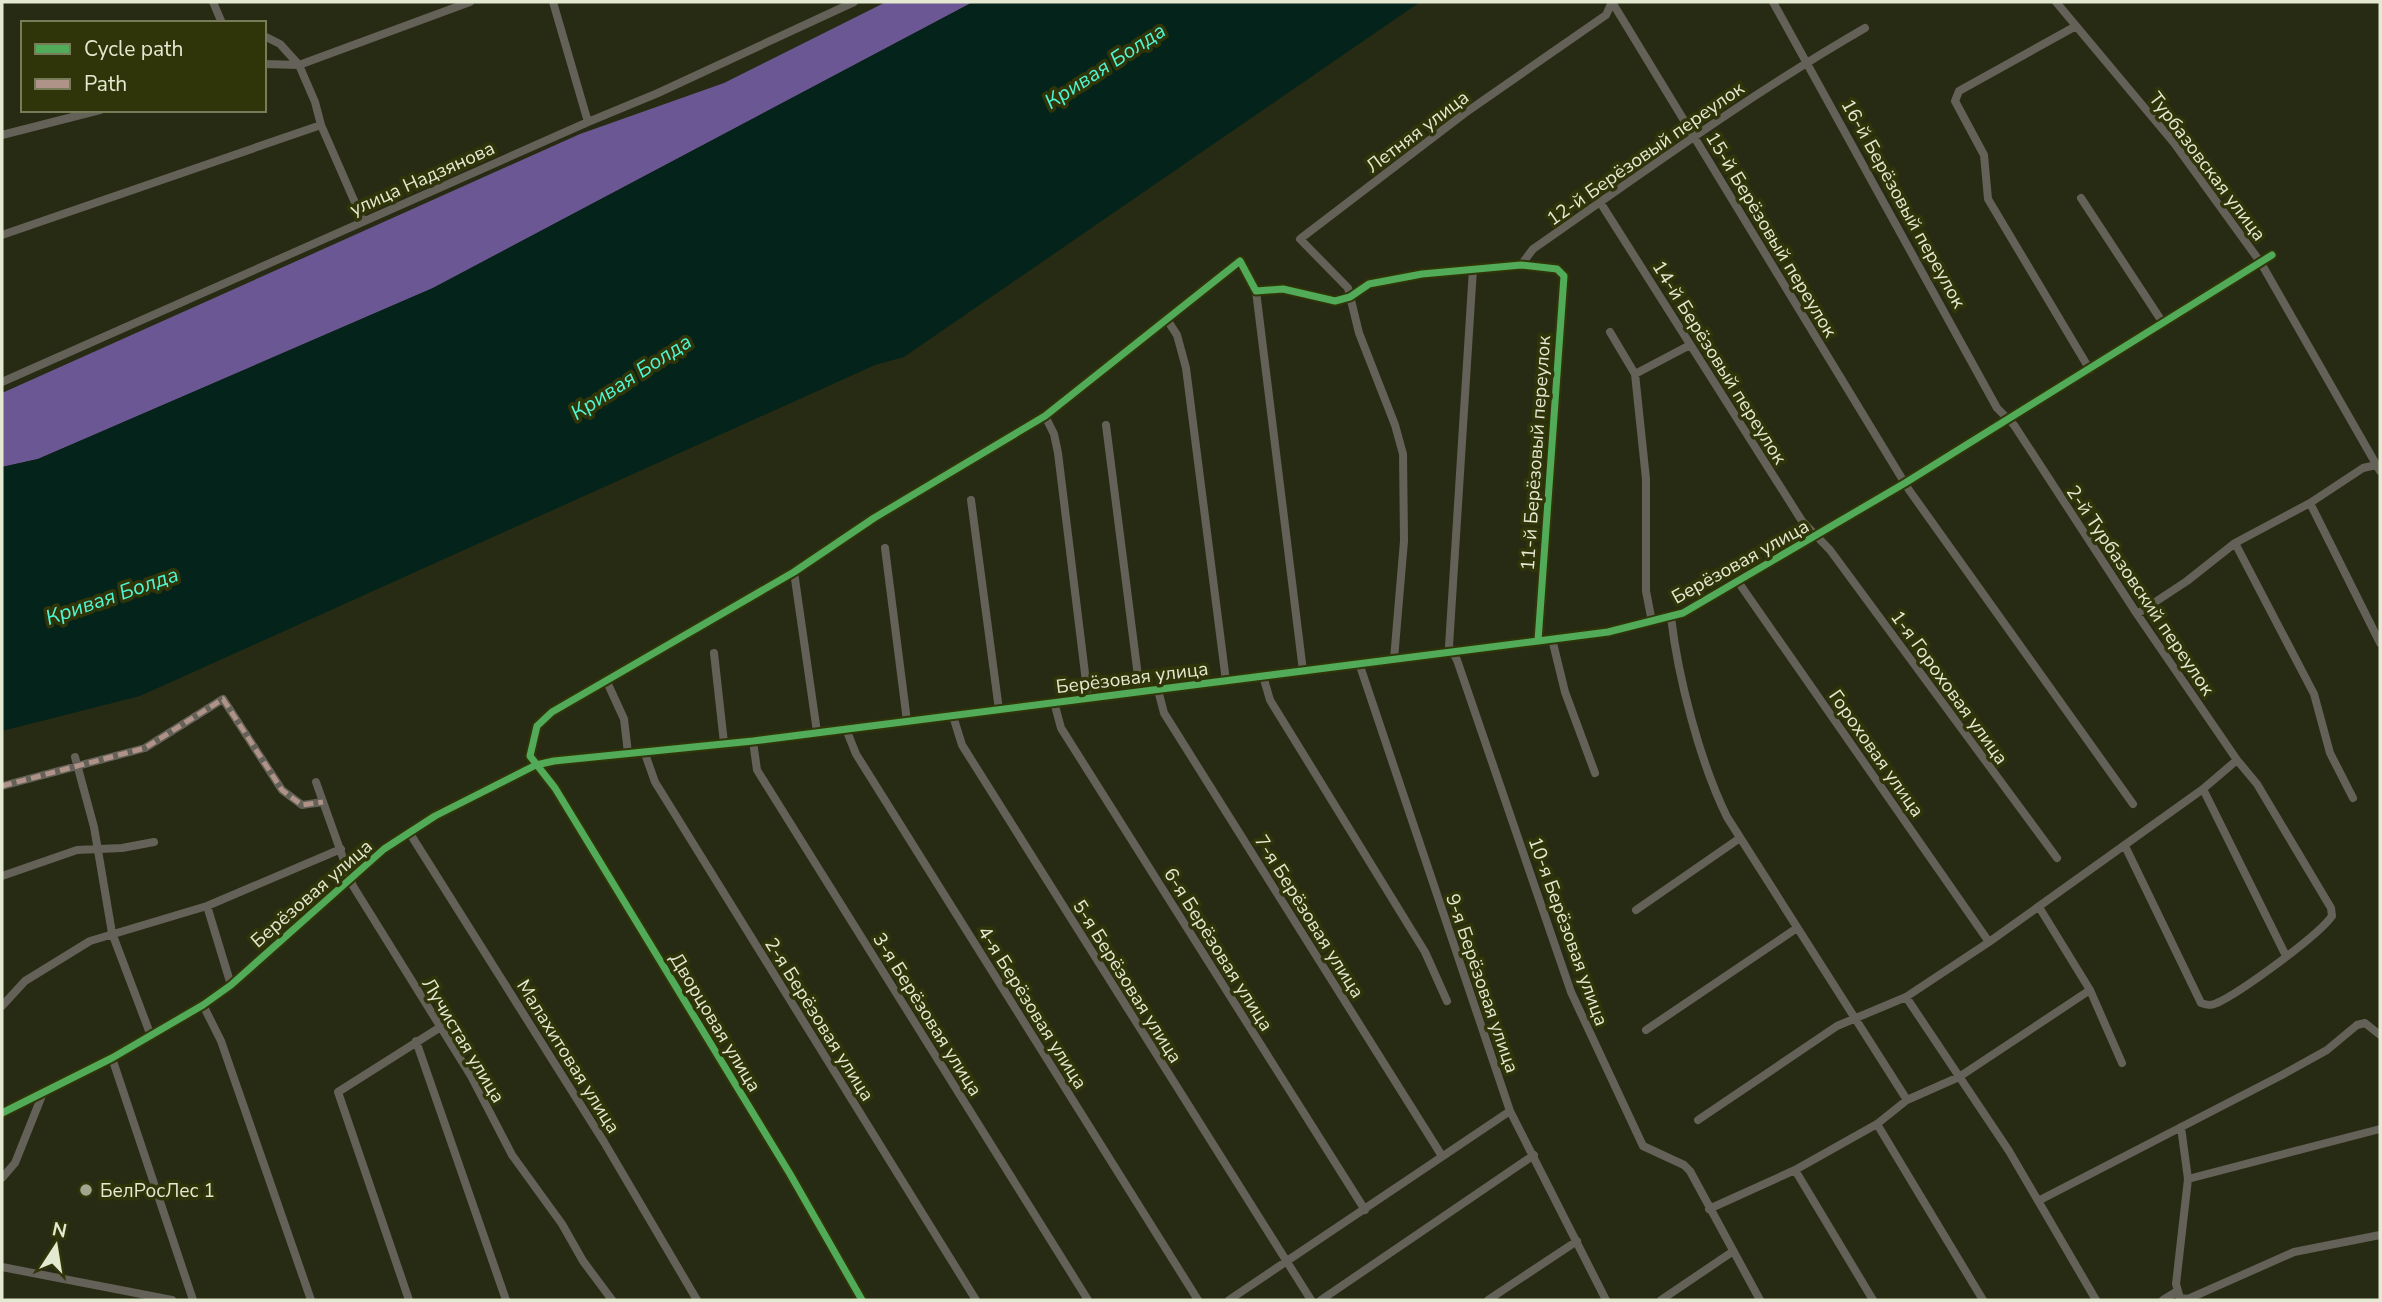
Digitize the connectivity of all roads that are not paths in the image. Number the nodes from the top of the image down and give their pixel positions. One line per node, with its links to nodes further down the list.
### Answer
1 (213, 2): 8 (street)
2 (470, 2): 14 (street)
3 (553, 2): 16 (street)
4 (854, 2): 16 (street, улица Надзянова)
5 (1612, 2): 19 (street, 15-й Берёзовый переулок); 29 (street, Летняя улица)
6 (1773, 2): 12 (street, 16-й Берёзовый переулок)
7 (2056, 2): 9 (street, Турбазовская улица)
8 (221, 21)
9 (2077, 26): 25 (street, Турбазовская улица); 34 (street)
10 (1865, 28): 12 (street, 12-й Берёзовый переулок)
11 (266, 37): 14 (street)
12 (1808, 61): 19 (street, 12-й Берёзовый переулок); 38 (street, 16-й Берёзовый переулок)
13 (266, 64): 14 (street)
14 (299, 65): 17 (street)
15 (92, 112): 18 (street)
16 (588, 122): 22 (street, улица Надзянова)
17 (321, 125): 22 (street); 23 (street)
18 (2, 135)
19 (1694, 135): 21 (street, 12-й Берёзовый переулок); 41 (street, 15-й Берёзовый переулок)
20 (2081, 198): 31 (street)
21 (1600, 202): 26 (street, 12-й Берёзовый переулок); 33 (street, 14-й Берёзовый переулок)
22 (363, 221): 36 (street, улица Надзянова)
23 (2, 235)
24 (2272, 255): 25 (street, Берёзовая улица)
25 (2261, 263): 31 (street, Берёзовая улица); 40 (street, Турбазовская улица)
26 (1521, 265): 27 (street); 53 (street, 11-й Берёзовый переулок)
27 (1473, 269): 29 (street); 55 (street, 10-я Берёзовая улица)
28 (1256, 291): 29 (street); 30 (street); 59 (street)
29 (1350, 296): 57 (street)
30 (1166, 318): 37 (street); 61 (street)
31 (2164, 323): 34 (street, Берёзовая улица)
32 (1610, 332): 35 (street)
33 (1690, 345): 35 (street); 44 (street, 14-й Берёзовый переулок)
34 (2090, 370): 38 (street, Берёзовая улица)
35 (1635, 374): 51 (street)
36 (2, 382)
37 (1045, 416): 47 (street); 65 (street)
38 (2007, 420): 41 (street, Берёзовая улица); 49 (street, 2-й Турбазовский переулок)
39 (1106, 425): 64 (street)
40 (2378, 468): 43 (street)
41 (1905, 483): 44 (street, Берёзовая улица); 85 (street, 15-й Берёзовый переулок)
42 (971, 500): 67 (street)
43 (2311, 503): 45 (street); 54 (street)
44 (1815, 536): 48 (street, Берёзовая улица); 92 (street, 1-я Гороховая улица)
45 (2235, 543): 49 (street); 83 (street)
46 (885, 548): 69 (street)
47 (794, 572): 62 (street); 71 (street)
48 (1739, 583): 50 (street, Берёзовая улица); 100 (street, Гороховая улица)
49 (2137, 614): 76 (street, 2-й Турбазовский переулок)
50 (1671, 617): 51 (street, Берёзовая улица); 87 (street)
51 (1652, 622): 52 (street, Берёзовая улица)
52 (1552, 639): 53 (street, Берёзовая улица); 79 (street)
53 (1538, 641): 55 (street, Берёзовая улица)
54 (2380, 643)
55 (1452, 652): 57 (street, Берёзовая улица); 131 (street, 10-я Берёзовая улица)
56 (714, 653): 73 (street)
57 (1394, 659): 58 (street, Берёзовая улица)
58 (1360, 663): 59 (street, Берёзовая улица); 119 (street, 9-я Берёзовая улица)
59 (1303, 671): 60 (street, Берёзовая улица)
60 (1263, 676): 61 (street, Берёзовая улица); 105 (street)
61 (1226, 681): 63 (street, Берёзовая улица)
62 (607, 682): 75 (street); 78 (street)
63 (1158, 690): 64 (street, Берёзовая улица); 126 (street, 7-я Берёзовая улица)
64 (1140, 692): 65 (street, Берёзовая улица)
65 (1088, 698): 66 (street, Берёзовая улица)
66 (1054, 702): 67 (street, Берёзовая улица); 132 (street, 6-я Берёзовая улица)
67 (999, 710): 68 (street, Берёзовая улица)
68 (953, 716): 69 (street, Берёзовая улица); 136 (street, 5-я Берёзовая улица)
69 (907, 721): 70 (street, Берёзовая улица)
70 (846, 729): 71 (street, Берёзовая улица); 149 (street, 4-я Берёзовая улица)
71 (817, 732): 72 (street, Берёзовая улица)
72 (752, 741): 73 (street, Берёзовая улица); 148 (street, 3-я Берёзовая улица)
73 (724, 743): 74 (street, Берёзовая улица)
74 (644, 751): 75 (street, Берёзовая улица); 147 (street, 2-я Берёзовая улица)
75 (628, 753): 78 (street, Берёзовая улица)
76 (2237, 760): 82 (street); 101 (street, 2-й Турбазовский переулок)
77 (76, 761): 81 (street); 84 (street); 90 (street)
78 (536, 765): 86 (street, Берёзовая улица); 146 (street, Дворцовая улица)
79 (1595, 773)
80 (316, 782): 84 (street, Лучистая улица)
81 (2, 786)
82 (2203, 789): 89 (street); 101 (street)
83 (2353, 798)
84 (323, 802): 91 (street, Лучистая улица)
85 (2133, 804)
86 (409, 832): 94 (street, Берёзовая улица); 145 (street, Малахитовая улица)
87 (1740, 838): 97 (street); 98 (street)
88 (154, 842): 90 (street)
89 (2125, 846): 96 (street); 101 (street, 2-й Турбазовский переулок)
90 (99, 848): 93 (street); 99 (street)
91 (341, 849): 94 (street, Лучистая улица); 95 (street)
92 (2057, 858)
93 (2, 876)
94 (350, 877): 102 (street, Берёзовая улица); 109 (street, Лучистая улица)
95 (207, 906): 99 (street); 102 (street)
96 (2039, 907): 100 (street); 103 (street)
97 (1636, 910)
98 (1797, 928): 108 (street); 110 (street)
99 (112, 933): 107 (street); 112 (street)
100 (1989, 942): 104 (street)
101 (2286, 956)
102 (231, 985): 106 (street, Берёзовая улица)
103 (2090, 990): 115 (street); 116 (street)
104 (1906, 997): 108 (street); 116 (street)
105 (1447, 1001)
106 (203, 1005): 112 (street, Берёзовая улица); 141 (street)
107 (2, 1006)
108 (1854, 1018): 118 (street); 121 (street)
109 (439, 1028): 113 (street); 144 (street, Лучистая улица)
110 (1646, 1030)
111 (2380, 1035): 123 (street)
112 (151, 1037): 114 (street, Берёзовая улица)
113 (416, 1041): 142 (street); 143 (street)
114 (112, 1058): 117 (street, Берёзовая улица); 140 (street)
115 (2122, 1063)
116 (1959, 1077): 118 (street); 130 (street)
117 (43, 1093): 120 (street, Берёзовая улица); 128 (street)
118 (1907, 1100): 122 (street)
119 (1510, 1111): 125 (street, 9-я Берёзовая улица); 126 (street)
120 (2, 1113)
121 (1698, 1120)
122 (1877, 1124): 127 (street); 158 (street)
123 (2182, 1128): 129 (street); 130 (street)
124 (2380, 1129): 129 (street)
125 (1534, 1155): 134 (street, 9-я Берёзовая улица); 152 (street)
126 (1442, 1156): 132 (street)
127 (1795, 1170): 131 (street); 157 (street)
128 (2, 1178)
129 (2188, 1179): 138 (street)
130 (2038, 1201): 159 (street)
131 (1709, 1209): 135 (street, 10-я Берёзовая улица)
132 (1364, 1210): 136 (street)
133 (2380, 1235): 138 (street)
134 (1577, 1241): 153 (street); 154 (street, 9-я Берёзовая улица)
135 (1732, 1252): 155 (street); 156 (street, 10-я Берёзовая улица)
136 (1284, 1261): 150 (street); 151 (street, 5-я Берёзовая улица)
137 (2, 1267): 139 (street)
138 (2176, 1292): 160 (street)
139 (172, 1300)
140 (193, 1300)
141 (312, 1300)
142 (409, 1300)
143 (506, 1300)
144 (612, 1300)
145 (697, 1300)
146 (862, 1300)
147 (976, 1300)
148 (1088, 1300)
149 (1198, 1300)
150 (1229, 1300)
151 (1311, 1300)
152 (1321, 1300)
153 (1488, 1300)
154 (1606, 1300)
155 (1661, 1300)
156 (1760, 1300)
157 (1873, 1300)
158 (1983, 1300)
159 (2096, 1300)
160 (2163, 1300)

